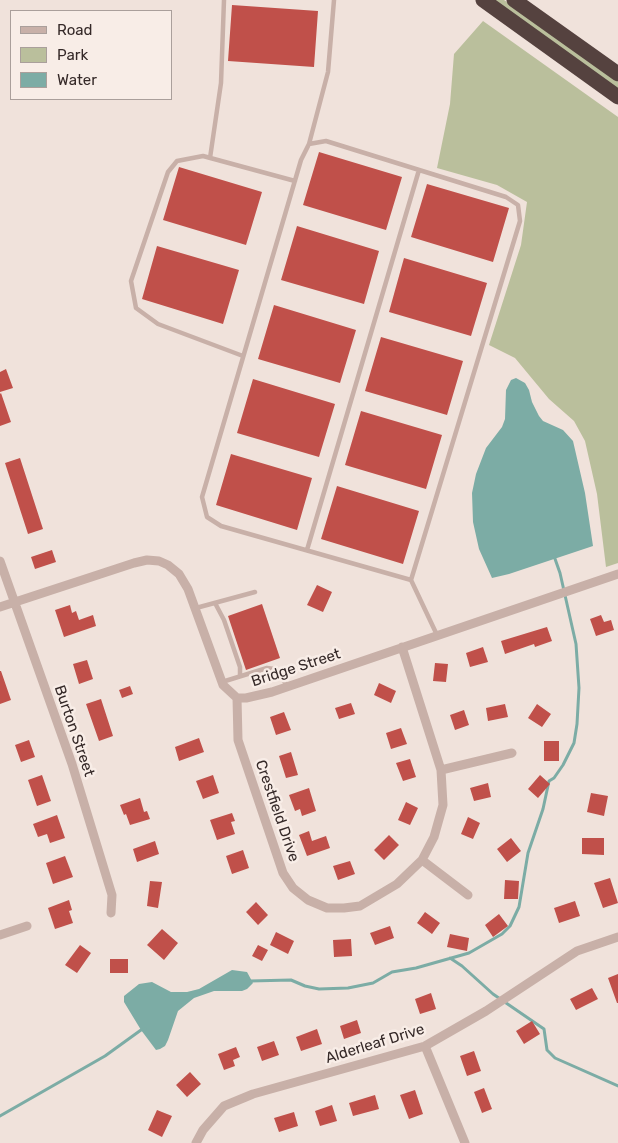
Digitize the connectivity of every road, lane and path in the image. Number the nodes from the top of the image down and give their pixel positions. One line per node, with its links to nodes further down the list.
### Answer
1 (224, 0): 8 (lane)
2 (334, 0): 7 (lane)
3 (483, 0): 6 (highway)
4 (514, 0): 5 (highway)
5 (618, 74)
6 (618, 97)
7 (309, 144): 9 (lane); 10 (lane)
8 (210, 158): 10 (lane); 11 (lane)
9 (419, 170): 12 (lane); 15 (lane)
10 (295, 181): 11 (lane)
11 (243, 356): 12 (lane)
12 (307, 550): 15 (lane)
13 (0, 561): 17 (street, Burton Street)
14 (618, 574): 21 (street, Bridge Street)
15 (412, 580): 21 (lane)
16 (255, 592): 18 (lane)
17 (15, 603): 19 (street, Bridge Street); 20 (street, Bridge Street); 31 (street, Burton Street)
18 (215, 603): 20 (lane); 23 (lane)
19 (0, 607)
20 (195, 608): 24 (street, Bridge Street)
21 (437, 635): 22 (street, Bridge Street)
22 (402, 647): 25 (street, Bridge Street); 28 (street, Crestfield Drive)
23 (240, 676): 24 (lane); 25 (lane)
24 (221, 682): 26 (street, Bridge Street)
25 (288, 686): 26 (street, Bridge Street)
26 (237, 698): 29 (street, Crestfield Drive)
27 (512, 753): 28 (street)
28 (441, 770): 29 (street, Crestfield Drive)
29 (422, 860): 30 (street)
30 (468, 895)
31 (111, 912)
32 (27, 926): 33 (street)
33 (0, 935)
34 (618, 937): 35 (street, Alderleaf Drive)
35 (425, 1046): 36 (street, Alderleaf Drive); 37 (street)
36 (196, 1143)
37 (464, 1143)

